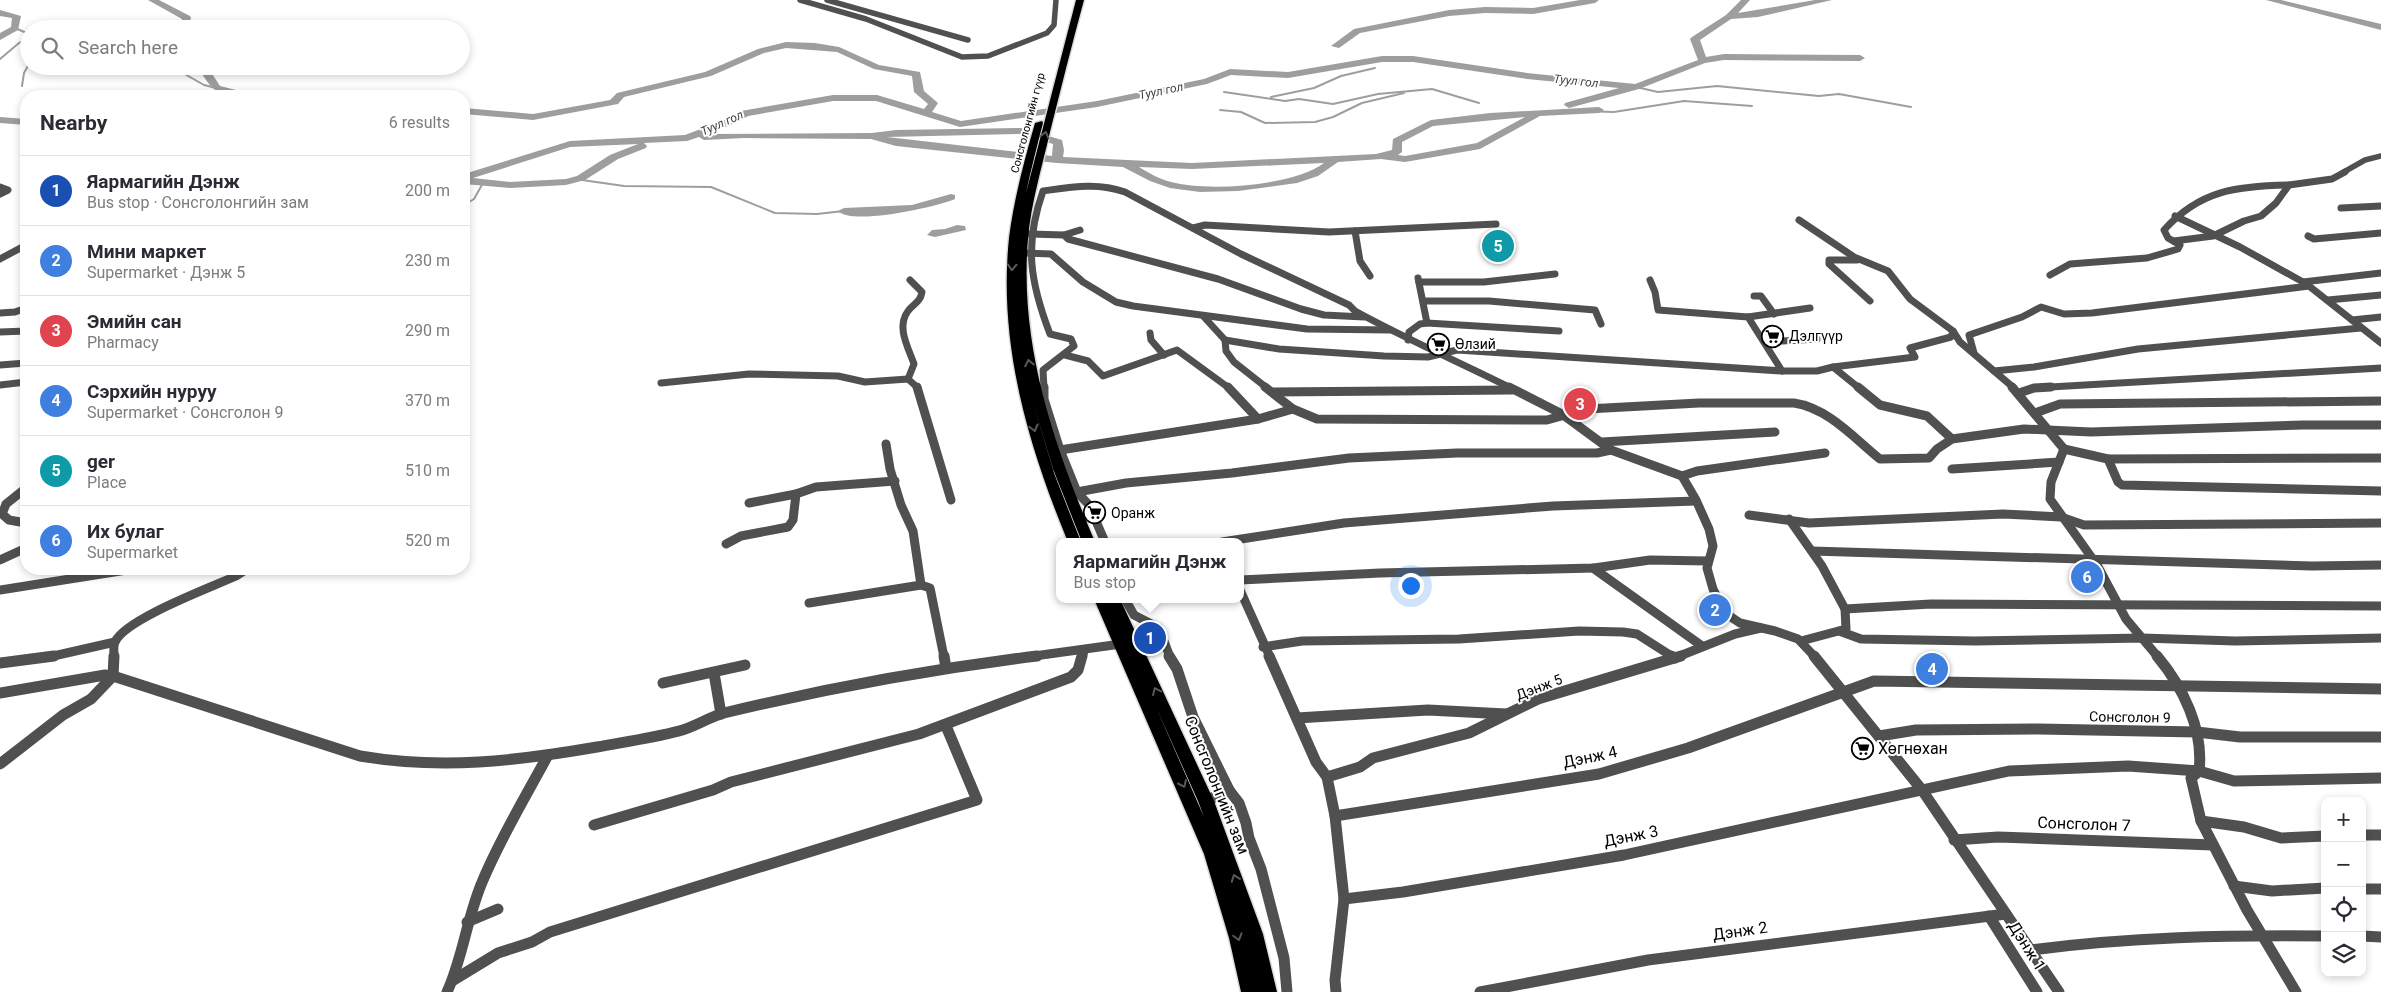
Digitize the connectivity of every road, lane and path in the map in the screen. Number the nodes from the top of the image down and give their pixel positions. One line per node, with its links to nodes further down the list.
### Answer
1 (800, 0): 3 (street)
2 (827, 0): 6 (street)
3 (1056, 0)
4 (1072, 0): 7 (main road)
5 (1080, 0): 7 (main road)
6 (968, 40)
7 (1058, 67): 9 (main road, Сонсголонгийн гүүр)
8 (2381, 156): 10 (street)
9 (1028, 183): 25 (main road); 120 (main road, one-way to 120)
10 (2289, 185): 15 (street); 23 (street)
11 (0, 187): 12 (street)
12 (0, 194)
13 (2381, 206): 14 (street)
14 (2341, 208)
15 (2175, 216): 23 (street); 26 (street)
16 (1799, 220): 30 (street)
17 (1496, 224): 21 (street)
18 (1193, 228): 21 (street); 25 (street); 51 (street)
19 (2381, 229): 22 (street)
20 (1080, 230): 24 (street)
21 (1355, 231): 34 (street)
22 (2381, 233)
23 (2217, 234): 26 (street); 38 (street)
24 (1064, 235): 25 (street); 51 (street)
25 (1028, 237): 28 (main road)
26 (2174, 241): 33 (street)
27 (20, 248): 29 (street)
28 (1025, 253): 41 (main road); 43 (street); 50 (street)
29 (0, 259)
30 (1862, 260): 45 (street); 62 (street)
31 (2381, 273): 38 (street)
32 (1555, 274): 36 (street)
33 (2050, 275)
34 (1370, 276)
35 (910, 280): 79 (street)
36 (1419, 280): 44 (street)
37 (1650, 280): 52 (street)
38 (2306, 284): 42 (street); 70 (street)
39 (2381, 295): 42 (street)
40 (1754, 296): 49 (street)
41 (1022, 300): 43 (street); 86 (main road, one-way to 41)
42 (2328, 300): 54 (street)
43 (1036, 301): 71 (street)
44 (1423, 301): 55 (street); 56 (street)
45 (1870, 301)
46 (1810, 308): 49 (street)
47 (20, 310): 48 (street)
48 (0, 313)
49 (1774, 314): 52 (street)
50 (1204, 317): 58 (street); 65 (street)
51 (1368, 317): 58 (street)
52 (1748, 317): 67 (street)
53 (2381, 317): 54 (street)
54 (2352, 320): 57 (street)
55 (1427, 323): 60 (street); 66 (street)
56 (1601, 324)
57 (2361, 328): 68 (street); 78 (street)
58 (1390, 330): 66 (street)
59 (20, 331): 61 (street)
60 (1559, 331)
61 (0, 332)
62 (1953, 332): 70 (street); 75 (street)
63 (1150, 333): 72 (street)
64 (1817, 339): 67 (street)
65 (1225, 340): 69 (street); 84 (street)
66 (1408, 340): 69 (street)
67 (1765, 342): 77 (street)
68 (2381, 343)
69 (1440, 352): 77 (street); 83 (street)
70 (1974, 353): 78 (street)
71 (1065, 355): 72 (street); 86 (street)
72 (1164, 355): 91 (street)
73 (20, 363): 74 (street)
74 (0, 365)
75 (1833, 367): 77 (street); 95 (street)
76 (2381, 368): 85 (street)
77 (1782, 371)
78 (1994, 371): 85 (street)
79 (908, 379): 80 (street); 112 (street)
80 (661, 382)
81 (20, 383): 82 (street)
82 (0, 385)
83 (1514, 390): 84 (street); 90 (street)
84 (1273, 392): 88 (street)
85 (2019, 393): 89 (street)
86 (1041, 400): 99 (street); 121 (main road)
87 (2381, 401): 89 (street)
88 (1293, 409): 90 (street); 91 (street)
89 (2035, 413): 93 (street)
90 (1562, 414): 95 (street); 96 (street)
91 (1258, 419): 99 (street)
92 (2381, 425): 93 (street)
93 (2048, 429): 95 (street); 98 (street)
94 (1775, 432): 96 (street)
95 (1952, 439)
96 (1602, 442): 100 (street)
97 (886, 444): 107 (street)
98 (2064, 449): 103 (street); 104 (street)
99 (1060, 450): 109 (street)
100 (1611, 450): 106 (street); 109 (street)
101 (1825, 453): 106 (street)
102 (2381, 458): 103 (street)
103 (2108, 459): 108 (street)
104 (2058, 462): 105 (street); 116 (street)
105 (1952, 469)
106 (1682, 476): 113 (street)
107 (894, 481): 111 (street); 135 (street)
108 (2381, 490)
109 (1077, 492): 122 (street)
110 (20, 493): 118 (street)
111 (796, 494): 114 (street); 124 (street)
112 (951, 500)
113 (1696, 501): 123 (street); 129 (street)
114 (749, 503)
115 (1749, 516): 117 (street)
116 (2061, 517): 117 (street); 119 (street); 127 (street)
117 (1789, 519): 126 (street)
118 (20, 522)
119 (2381, 522)
120 (1073, 538)
121 (1087, 538)
122 (1102, 538)
123 (1244, 539)
124 (726, 544)
125 (20, 551): 128 (street)
126 (1812, 551): 127 (street); 144 (street)
127 (2093, 559): 130 (street); 143 (street)
128 (0, 560)
129 (1707, 561): 131 (street); 145 (street)
130 (2381, 565)
131 (1593, 568): 134 (street); 153 (street)
132 (103, 575): 136 (street)
133 (234, 575): 150 (street)
134 (1244, 580)
135 (921, 585): 138 (street); 158 (street)
136 (0, 590)
137 (1244, 600): 152 (street)
138 (809, 603)
139 (1118, 603): 151 (main road, Сонсголонгийн зам)
140 (1119, 603): 173 (main road, Сонсголонгийн зам, one-way to 140)
141 (1121, 603): 179 (street)
142 (2381, 606): 143 (street)
143 (2119, 607): 144 (street); 147 (street)
144 (1845, 609): 146 (street)
145 (1762, 628): 149 (street); 153 (street, Дэнж 5)
146 (1839, 631): 147 (street); 149 (street)
147 (2142, 638): 148 (street); 162 (street)
148 (2381, 638)
149 (1801, 641): 165 (street)
150 (115, 642): 156 (street); 160 (street)
151 (1121, 644): 154 (street); 173 (main road, Сонсголонгийн зам)
152 (1263, 646): 155 (street); 168 (street)
153 (1702, 646): 155 (street, Дэнж 5)
154 (1084, 651): 158 (street); 169 (street)
155 (1675, 658): 167 (street, Дэнж 5)
156 (0, 663)
157 (746, 665): 159 (street)
158 (946, 668): 166 (street)
159 (714, 672): 161 (street); 166 (street)
160 (113, 676): 164 (street); 174 (street); 175 (street)
161 (663, 683)
162 (2176, 684): 163 (street, Дэнж 4); 165 (street, Дэнж 4); 170 (street)
163 (2381, 689)
164 (0, 693)
165 (1843, 694): 171 (street); 182 (street, Дэнж 4)
166 (721, 714): 174 (street)
167 (1507, 714): 168 (street); 177 (street, Дэнж 5)
168 (1297, 718): 177 (street)
169 (946, 726): 184 (street); 204 (street)
170 (2197, 732): 171 (street, Сонсголон 9); 172 (street, Сонсголон 9); 176 (street)
171 (1879, 736): 180 (street)
172 (2381, 736)
173 (1170, 737): 181 (main road, Сонсголонгийн зам); 205 (main road, Сонсголонгийн зам, one-way to 205)
174 (548, 755): 198 (street)
175 (0, 764)
176 (2199, 771): 178 (street, Дэнж 3); 180 (street, Дэнж 3); 183 (street)
177 (1327, 777): 182 (street)
178 (2381, 778)
179 (1229, 790): 181 (street); 207 (street)
180 (1922, 790): 188 (street); 194 (street, Дэнж 3)
181 (1206, 801): 206 (main road, Сонсголонгийн зам, one-way to 181)
182 (1335, 816): 194 (street)
183 (2201, 821): 187 (street); 189 (street)
184 (594, 825)
185 (2366, 835): 186 (street)
186 (2381, 835)
187 (2321, 836)
188 (1954, 840): 189 (street, Сонсголон 7); 196 (street)
189 (2213, 845): 190 (street)
190 (2234, 886): 191 (street); 199 (street)
191 (2321, 888)
192 (2366, 889): 193 (street)
193 (2381, 889)
194 (1344, 899): 208 (street)
195 (498, 908): 198 (street)
196 (2006, 914): 197 (street, Дэнж 2); 203 (street)
197 (1989, 916): 209 (street, Дэнж 2); 210 (street, Дэнж 1)
198 (467, 922): 204 (street)
199 (2263, 935): 200 (street); 203 (street); 212 (street)
200 (2321, 936)
201 (2366, 936): 202 (street)
202 (2381, 937)
203 (2031, 950): 211 (street)
204 (449, 986)
205 (1250, 992)
206 (1268, 992)
207 (1287, 992)
208 (1336, 992)
209 (1480, 992)
210 (2037, 992)
211 (2059, 992)
212 (2296, 992)

